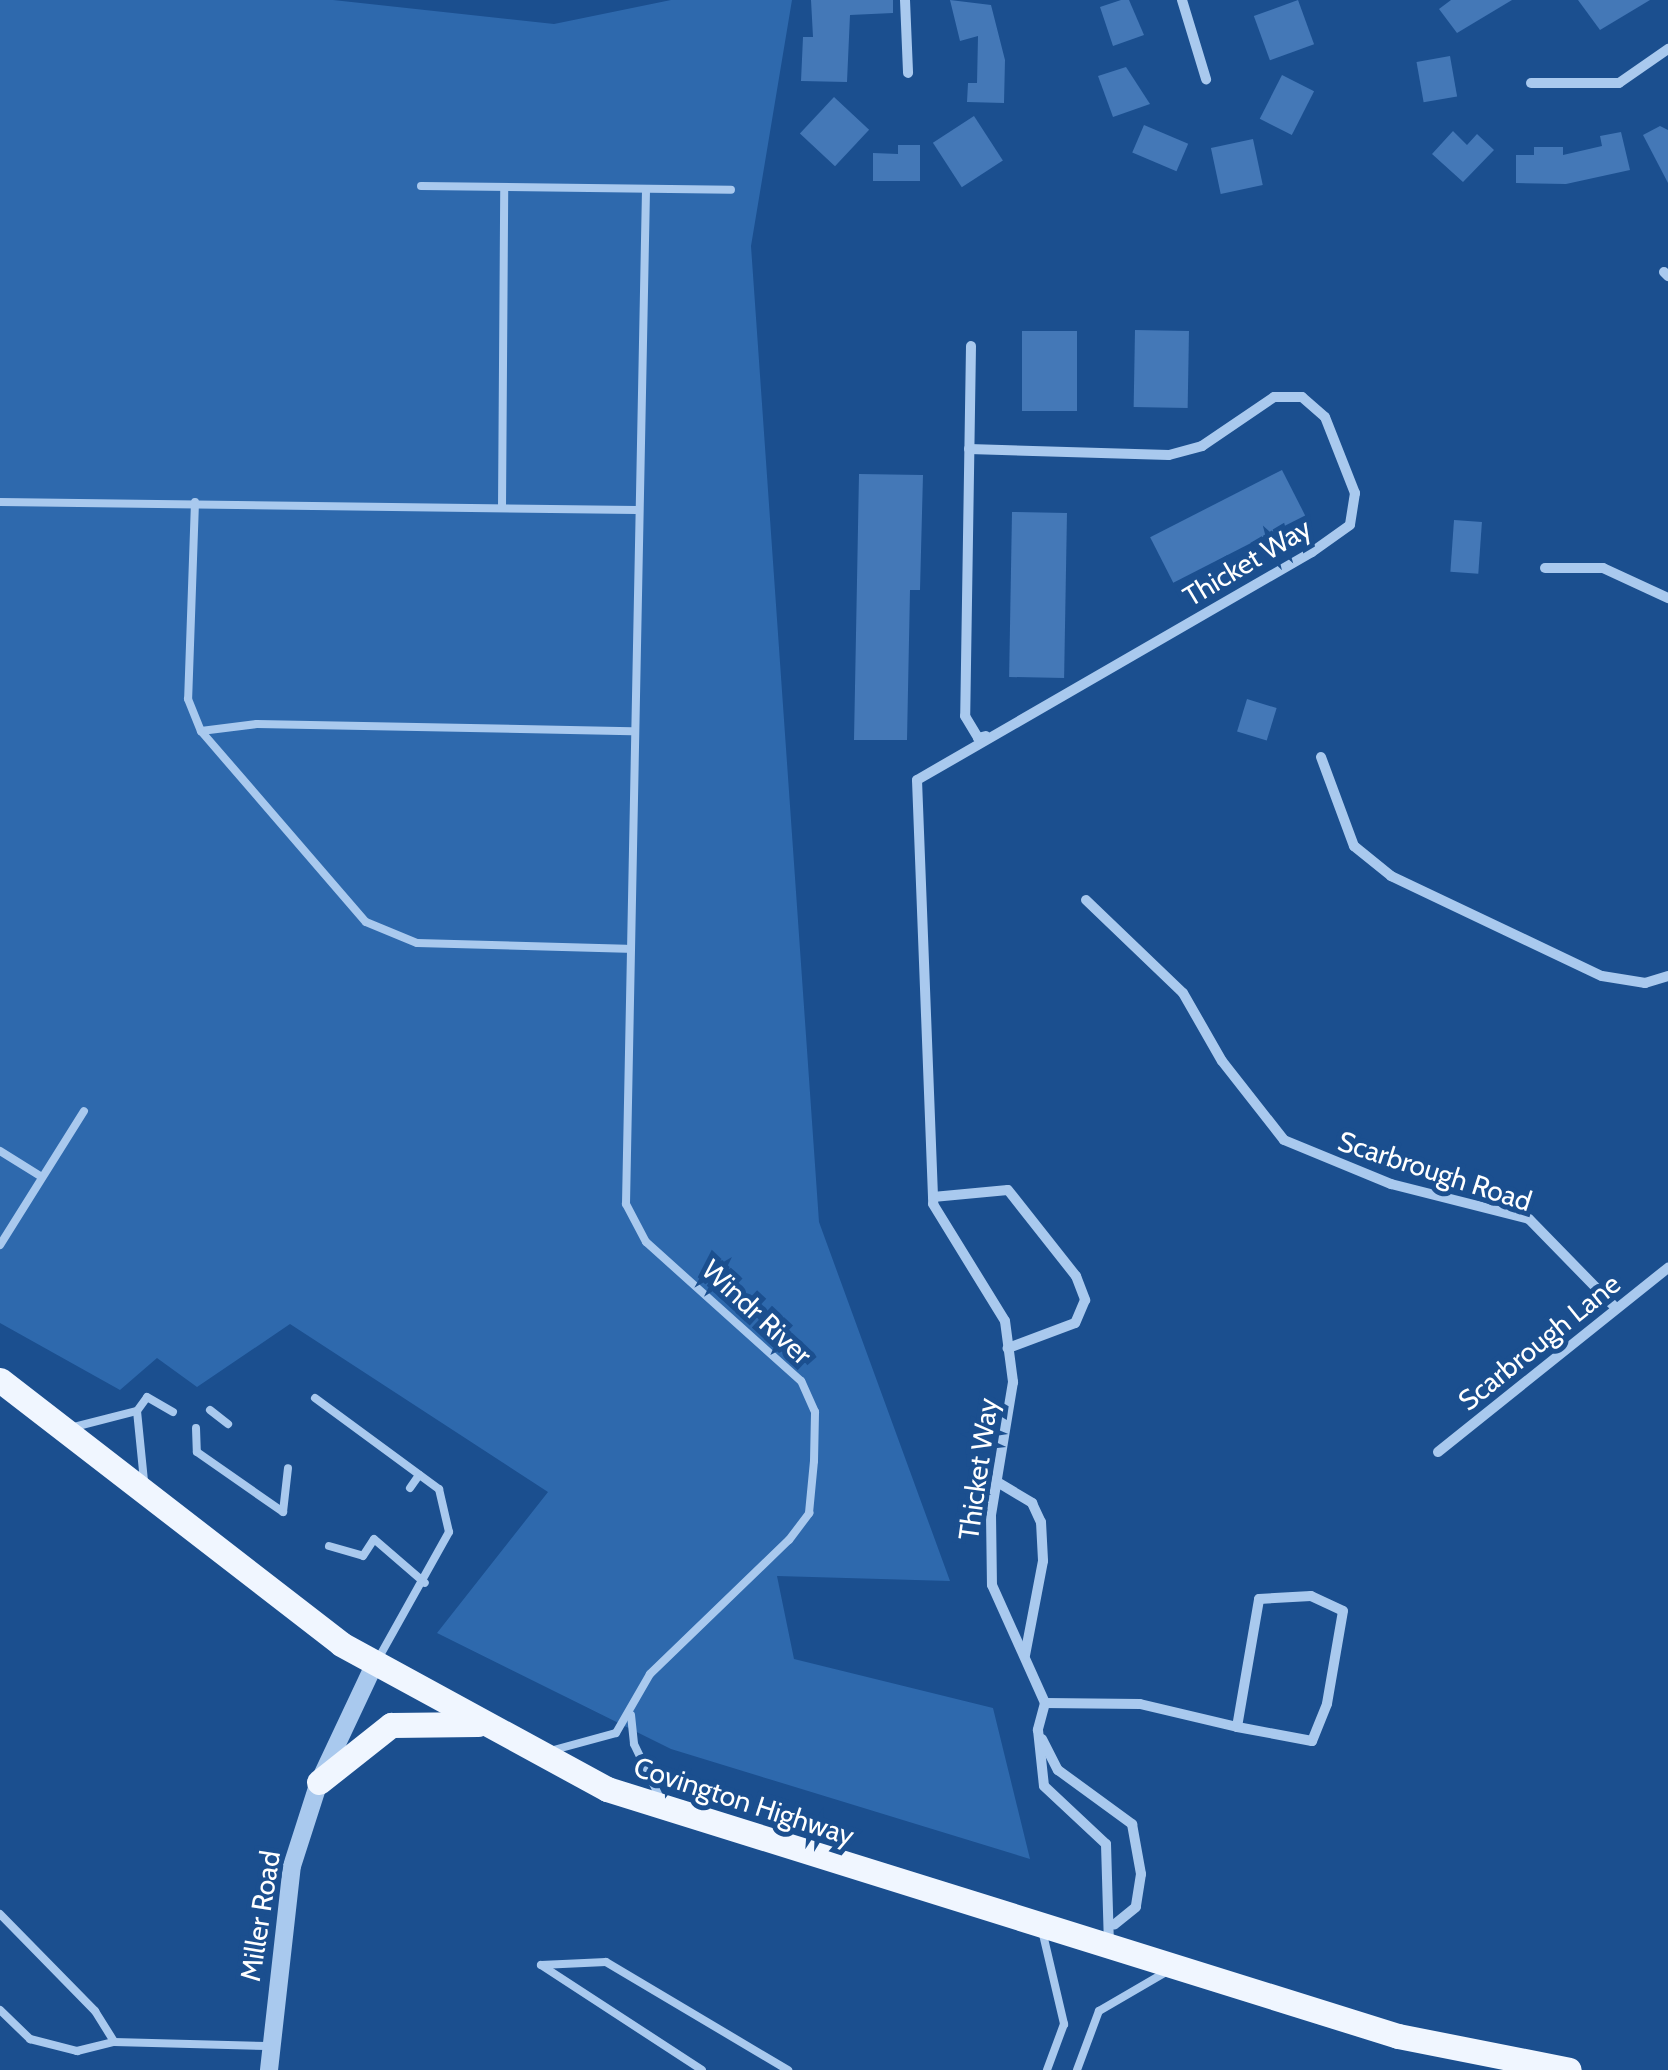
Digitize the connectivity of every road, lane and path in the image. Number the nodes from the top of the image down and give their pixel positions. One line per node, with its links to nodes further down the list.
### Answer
1 (905, 0): 4 (street)
2 (1182, 0): 5 (street)
3 (1668, 49): 6 (street)
4 (908, 73)
5 (1206, 79)
6 (1531, 83)
7 (420, 186): 8 (lane)
8 (504, 188): 9 (lane); 15 (lane)
9 (646, 189): 10 (lane); 16 (lane, Windr River)
10 (731, 190)
11 (971, 346): 12 (street)
12 (969, 449): 21 (street); 21 (street, Thicket Way)
13 (0, 502): 14 (lane)
14 (195, 502): 15 (lane); 19 (lane)
15 (502, 508): 16 (lane)
16 (637, 510): 20 (lane, Windr River)
17 (1545, 568): 18 (street)
18 (1668, 598)
19 (201, 731): 20 (lane); 24 (lane)
20 (632, 732): 24 (lane, Windr River)
21 (997, 733): 29 (street, Thicket Way)
22 (1321, 757): 25 (street)
23 (1086, 900): 32 (street, Scarbrough Road)
24 (626, 950): 53 (lane, Windr River)
25 (1668, 976)
26 (84, 1111): 28 (lane)
27 (0, 1151): 28 (lane)
28 (42, 1178): 30 (lane)
29 (933, 1198): 33 (street, Thicket Way); 33 (street)
30 (0, 1245)
31 (1668, 1268): 32 (street, Scarbrough Lane)
32 (1616, 1308): 42 (street, Scarbrough Lane)
33 (1008, 1348): 45 (street, Thicket Way)
34 (3, 1387): 41 (main road, Covington Highway)
35 (315, 1398): 44 (lane)
36 (210, 1410): 39 (lane)
37 (137, 1411): 38 (lane); 41 (lane); 47 (lane)
38 (173, 1412)
39 (228, 1424)
40 (196, 1428): 43 (lane)
41 (67, 1429): 47 (main road, Covington Highway)
42 (1438, 1452)
43 (288, 1468)
44 (419, 1474): 46 (lane); 49 (lane)
45 (999, 1482): 50 (street, Thicket Way); 50 (street)
46 (410, 1488)
47 (146, 1491): 51 (main road, Covington Highway)
48 (329, 1546): 49 (lane)
49 (425, 1582): 51 (lane)
50 (1024, 1656): 52 (street, Thicket Way)
51 (374, 1665): 54 (main road, Covington Highway); 58 (street, Miller Road)
52 (1044, 1703): 55 (street); 56 (street)
53 (631, 1716): 57 (lane); 59 (lane)
54 (480, 1724): 57 (main road, Covington Highway); 58 (main road)
55 (1237, 1728): 55 (street)
56 (1038, 1730): 62 (street); 62 (street)
57 (536, 1754): 59 (main road, Covington Highway)
58 (319, 1782): 66 (street, Miller Road)
59 (665, 1808): 61 (main road, Covington Highway)
60 (0, 1914): 65 (lane)
61 (1041, 1925): 62 (main road, Covington Highway); 70 (lane)
62 (1112, 1935): 63 (main road, Covington Highway)
63 (1176, 1966): 71 (lane); 72 (main road, Covington Highway)
64 (0, 2010): 65 (lane)
65 (114, 2042): 66 (lane)
66 (268, 2046): 67 (street, Miller Road)
67 (268, 2070)
68 (702, 2070): 69 (lane)
69 (788, 2070)
70 (1047, 2070)
71 (1077, 2070)
72 (1569, 2070)

